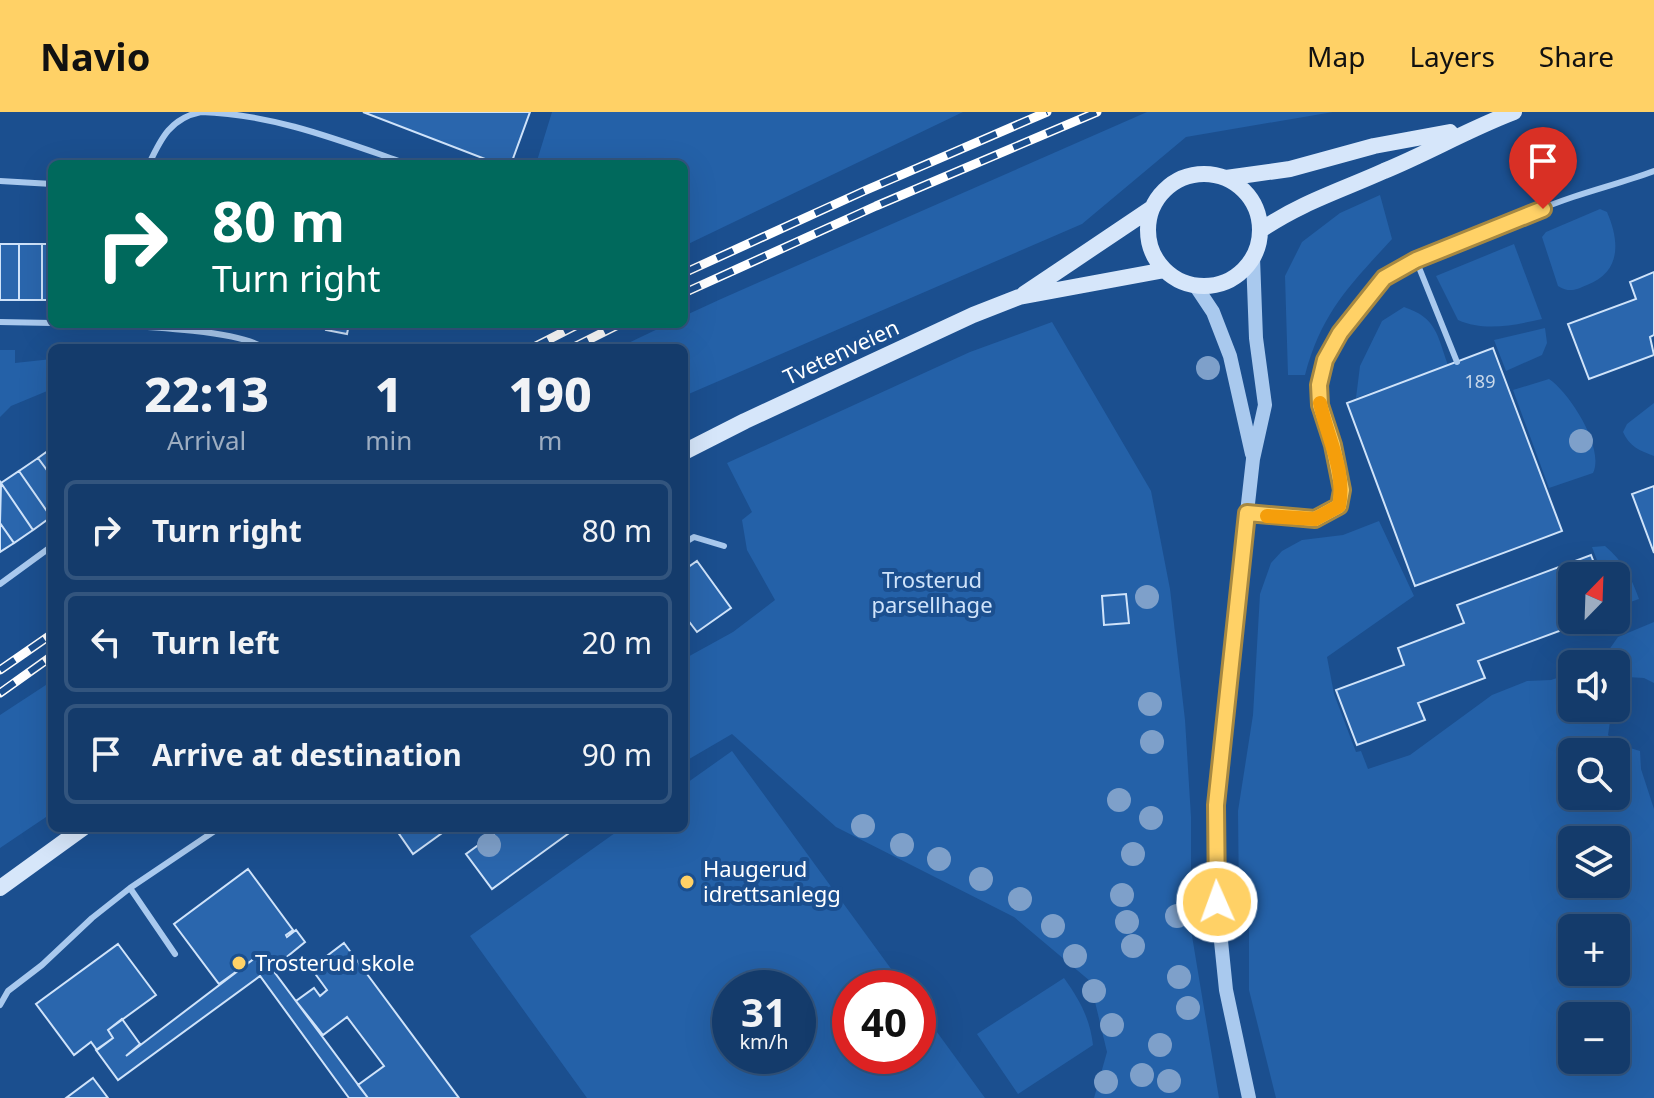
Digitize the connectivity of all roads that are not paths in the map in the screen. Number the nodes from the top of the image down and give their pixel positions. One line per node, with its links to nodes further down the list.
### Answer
1 (201, 112): 4 (lane); 5 (lane)
2 (1514, 112): 3 (main road)
3 (1471, 128): 7 (main road); 11 (main road)
4 (151, 160)
5 (396, 160)
6 (1654, 171): 13 (lane)
7 (1226, 178): 10 (main road); 11 (main road)
8 (0, 181): 9 (lane)
9 (48, 184)
10 (1152, 208): 14 (main road); 16 (main road, Tvetenveien)
11 (1261, 230): 12 (main road)
12 (1253, 258): 15 (main road); 23 (street)
13 (1416, 260): 21 (lane); 24 (lane)
14 (1165, 270): 15 (main road); 16 (main road, Tvetenveien)
15 (1195, 285): 23 (street)
16 (1019, 297): 22 (main road, Tvetenveien)
17 (0, 322): 18 (lane)
18 (48, 323)
19 (142, 328): 20 (lane)
20 (256, 344)
21 (1457, 362)
22 (688, 450)
23 (1253, 459): 24 (street)
24 (1247, 513): 35 (street)
25 (688, 541): 26 (lane)
26 (724, 546)
27 (48, 549): 28 (lane)
28 (0, 584)
29 (77, 832): 31 (main road)
30 (213, 832): 32 (lane)
31 (0, 888)
32 (130, 888): 33 (lane); 34 (lane)
33 (175, 954)
34 (0, 1005)
35 (1249, 1098)

